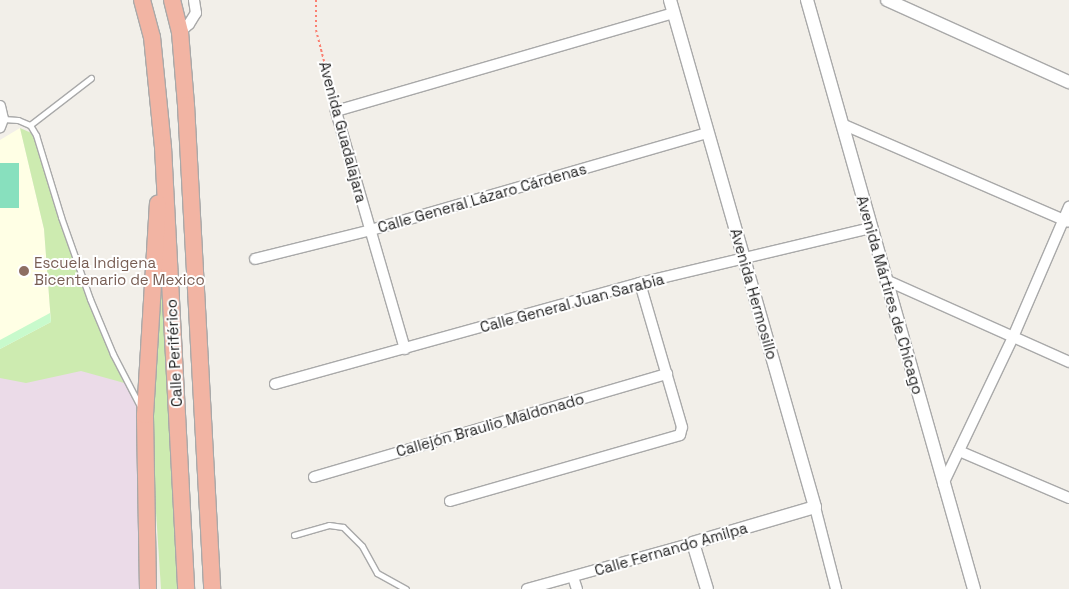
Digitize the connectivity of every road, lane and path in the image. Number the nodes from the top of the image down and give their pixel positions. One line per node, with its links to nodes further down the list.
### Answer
1 (142, 0): 18 (highway, Calle Periférico)
2 (172, 0): 9 (highway, Calle Periférico)
3 (194, 0): 9 (street)
4 (316, 0): 13 (path, Avenida Guadalajara)
5 (670, 0): 8 (street, Avenida Hermosillo)
6 (807, 0): 15 (street, Avenida Mártires de Chicago)
7 (888, 0): 11 (street)
8 (673, 13): 13 (street); 17 (street, Avenida Hermosillo)
9 (180, 32): 44 (highway, Calle Periférico)
10 (91, 78): 16 (lane)
11 (1069, 82)
12 (0, 106): 14 (street)
13 (336, 112): 22 (street, Avenida Guadalajara)
14 (1, 123): 16 (lane)
15 (842, 124): 20 (street); 21 (street, Avenida Mártires de Chicago)
16 (30, 125): 32 (lane)
17 (707, 132): 22 (street, Calle General Lázaro Cárdenas); 24 (street, Avenida Hermosillo)
18 (164, 168): 32 (highway); 43 (highway, Calle Periférico)
19 (1069, 207): 20 (street)
20 (1066, 221): 27 (street)
21 (871, 228): 24 (street, Calle General Juan Sarabia); 25 (street, Avenida Mártires de Chicago)
22 (371, 230): 23 (street, Calle General Lázaro Cárdenas); 28 (street, Avenida Guadalajara)
23 (255, 258)
24 (744, 258): 26 (street, Calle General Juan Sarabia); 38 (street, Avenida Hermosillo)
25 (886, 280): 27 (street); 35 (street, Avenida Mártires de Chicago)
26 (640, 283): 28 (street, Calle General Juan Sarabia); 30 (street)
27 (1013, 337): 29 (street); 33 (street)
28 (405, 349): 31 (street, Calle General Juan Sarabia)
29 (1069, 362)
30 (667, 374): 34 (street, Callejón Braulio Maldonado); 37 (street)
31 (275, 384)
32 (145, 416): 42 (highway)
33 (959, 451): 35 (street); 36 (street)
34 (314, 477)
35 (943, 484): 50 (street, Avenida Mártires de Chicago)
36 (1069, 498)
37 (450, 501)
38 (815, 507): 40 (street, Calle Fernando Amilpa); 49 (street, Avenida Hermosillo)
39 (294, 535): 45 (lane)
40 (694, 543): 41 (street, Calle Fernando Amilpa); 48 (street)
41 (573, 577): 46 (street, Calle Fernando Amilpa); 47 (street)
42 (148, 589)
43 (186, 589)
44 (212, 589)
45 (406, 589)
46 (527, 589)
47 (577, 589)
48 (707, 589)
49 (836, 589)
50 (974, 589)

